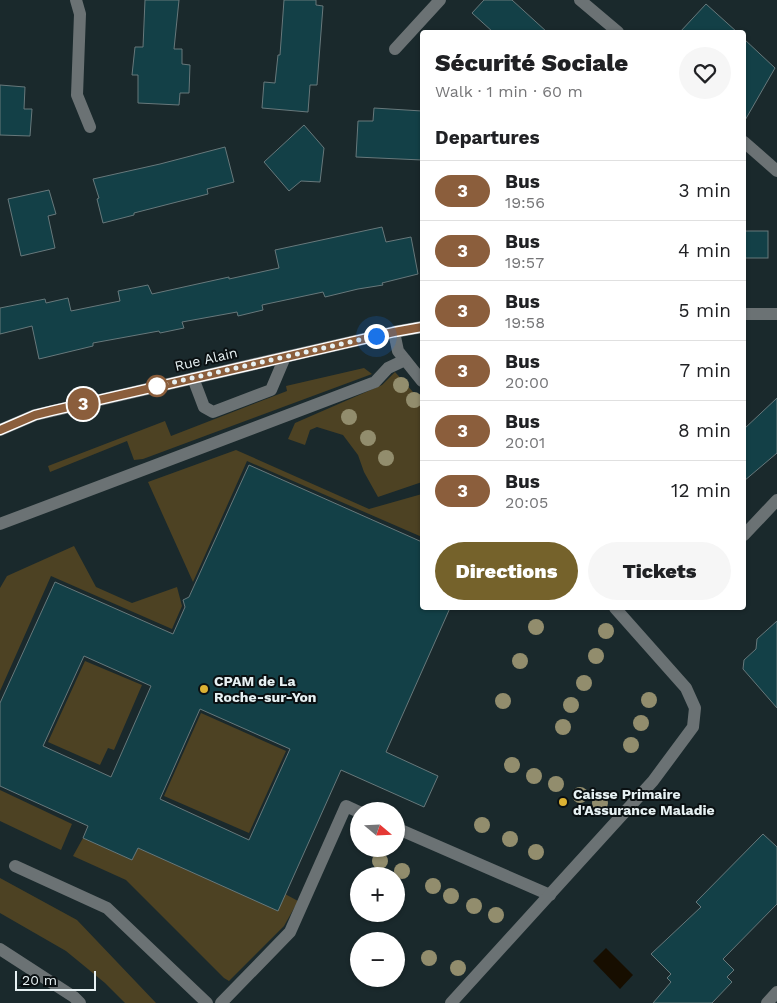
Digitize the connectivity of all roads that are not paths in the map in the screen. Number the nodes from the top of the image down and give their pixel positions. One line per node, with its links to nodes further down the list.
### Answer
1 (76, 0): 6 (street)
2 (440, 0): 5 (street)
3 (580, 0): 4 (street)
4 (616, 30)
5 (395, 48)
6 (90, 127)
7 (746, 144): 8 (street)
8 (777, 171)
9 (746, 314): 10 (street)
10 (777, 314)
11 (420, 327): 12 (street, Rue Alain)
12 (394, 332): 13 (street, Rue Alain); 14 (street)
13 (285, 357): 15 (street, Rue Alain); 15 (street)
14 (405, 360): 16 (street); 19 (street)
15 (193, 378): 17 (street, Rue Alain)
16 (420, 379)
17 (0, 430)
18 (777, 500): 20 (street)
19 (0, 524)
20 (746, 533)
21 (616, 610): 25 (street)
22 (350, 808): 30 (street)
23 (405, 832): 25 (street)
24 (15, 866): 29 (street)
25 (550, 895): 31 (street)
26 (0, 950): 28 (street)
27 (777, 992): 32 (street)
28 (80, 1003)
29 (207, 1003)
30 (221, 1003)
31 (451, 1003)
32 (767, 1003)

